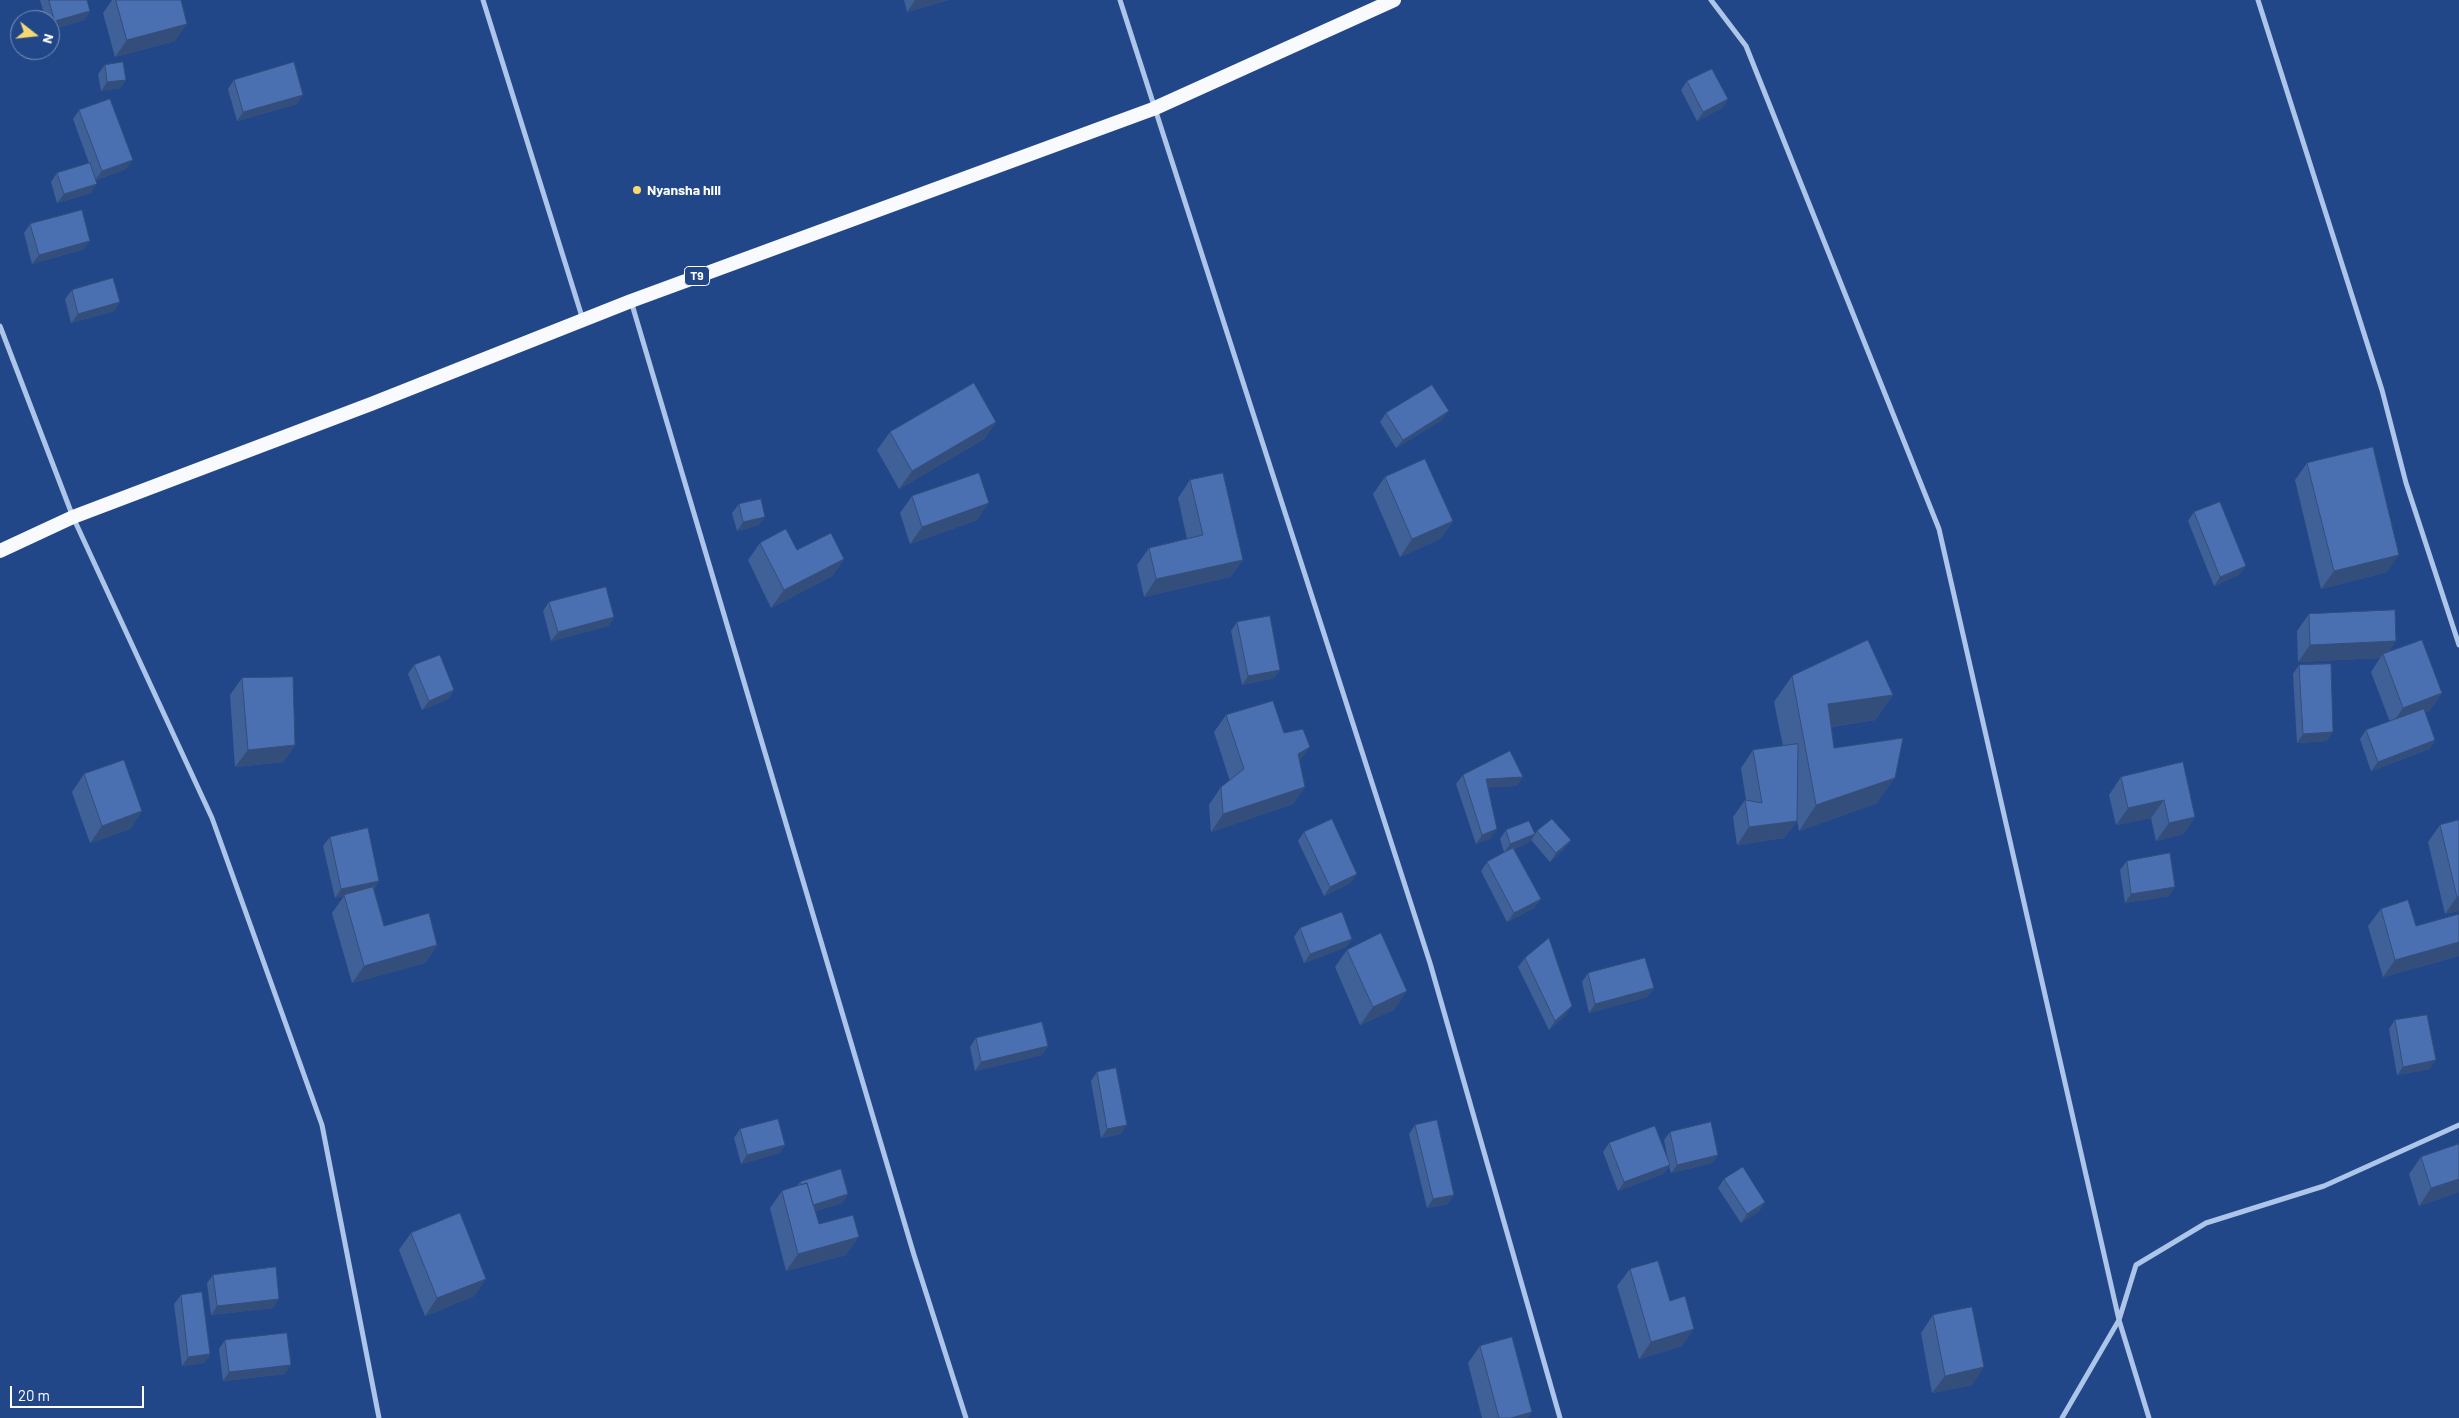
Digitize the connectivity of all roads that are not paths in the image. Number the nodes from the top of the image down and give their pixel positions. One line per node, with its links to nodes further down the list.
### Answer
1 (483, 0): 8 (street)
2 (1120, 0): 6 (street)
3 (1394, 0): 6 (highway, T9)
4 (1711, 0): 14 (street)
5 (2258, 0): 12 (street)
6 (1153, 109): 7 (highway, T9); 17 (street)
7 (631, 301): 8 (highway, T9); 16 (street)
8 (583, 320): 10 (highway, T9)
9 (0, 326): 10 (street)
10 (73, 517): 11 (highway, T9); 15 (street)
11 (0, 551)
12 (2459, 645)
13 (2459, 1125): 14 (street)
14 (2119, 1320): 18 (street); 19 (street)
15 (380, 1418)
16 (966, 1418)
17 (1560, 1418)
18 (2062, 1418)
19 (2149, 1418)

